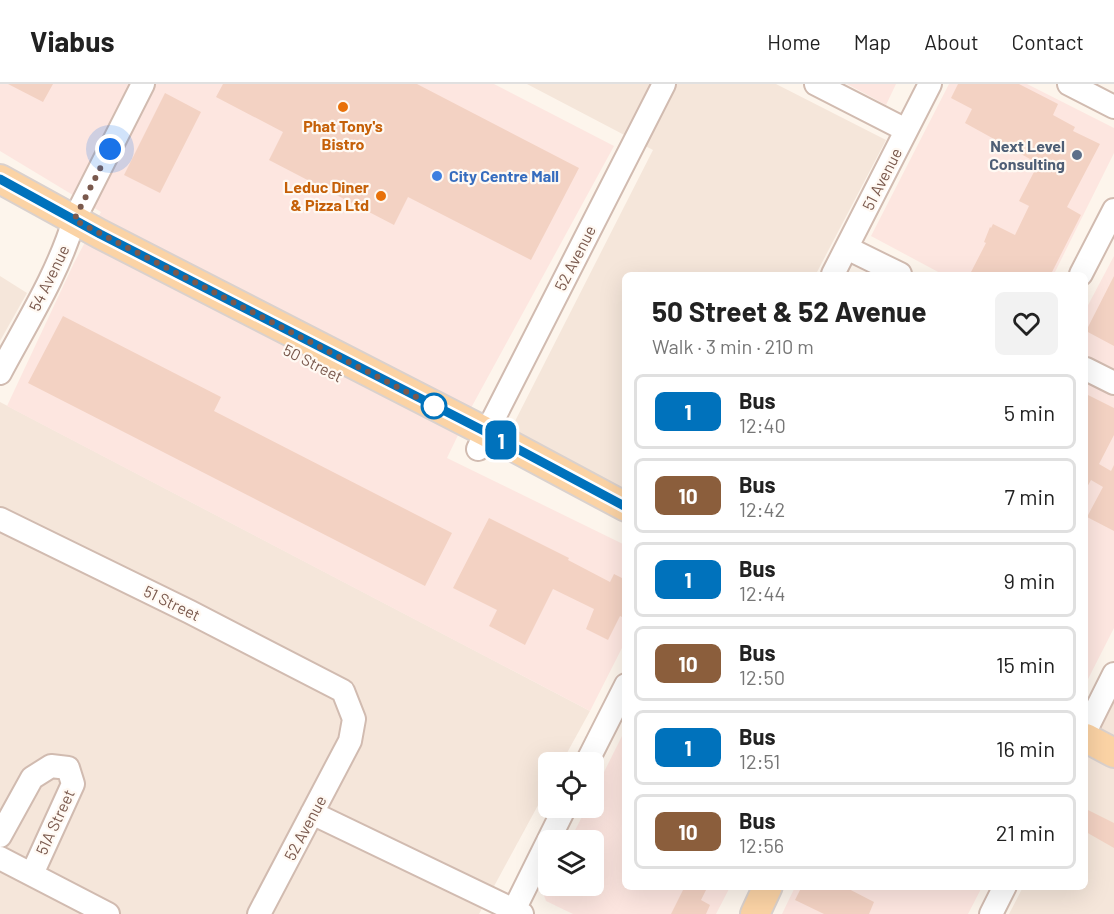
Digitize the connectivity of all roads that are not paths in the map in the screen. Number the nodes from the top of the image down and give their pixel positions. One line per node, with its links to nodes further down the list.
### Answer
1 (143, 84): 11 (street, 54 Avenue)
2 (664, 84): 19 (street, 52 Avenue)
3 (816, 84): 7 (street)
4 (930, 84): 7 (street, 51 Avenue)
5 (1069, 84): 6 (street)
6 (1114, 107)
7 (906, 130): 12 (street, 51 Avenue)
8 (0, 179): 11 (main road, 50 Street)
9 (0, 201): 11 (main road, 50 Street)
10 (1114, 210): 15 (street)
11 (71, 229): 17 (street, 54 Avenue); 19 (main road, 50 Street)
12 (847, 248): 13 (street, 51 Avenue); 14 (street)
13 (834, 272)
14 (896, 272)
15 (1082, 272)
16 (1088, 370): 18 (street)
17 (0, 373)
18 (1114, 383)
19 (482, 441): 20 (main road, 50 Street); 22 (main road, 50 Street)
20 (622, 505)
21 (0, 519): 27 (street, 51 Street)
22 (622, 522)
23 (1114, 674): 25 (street)
24 (622, 693): 28 (street)
25 (1088, 726)
26 (1088, 739): 29 (main road)
27 (350, 741): 32 (street, 52 Avenue)
28 (592, 752)
29 (1114, 753)
30 (1088, 761): 31 (main road)
31 (1114, 773)
32 (312, 813): 39 (street); 41 (street, 52 Avenue)
33 (560, 818): 39 (street)
34 (0, 836): 36 (street, 51A Street)
35 (0, 858): 36 (street, 51A Street)
36 (32, 874): 40 (street, 51A Street)
37 (766, 890): 42 (main road)
38 (1003, 890): 43 (street)
39 (518, 912)
40 (108, 914)
41 (259, 914)
42 (754, 914)
43 (991, 914)

